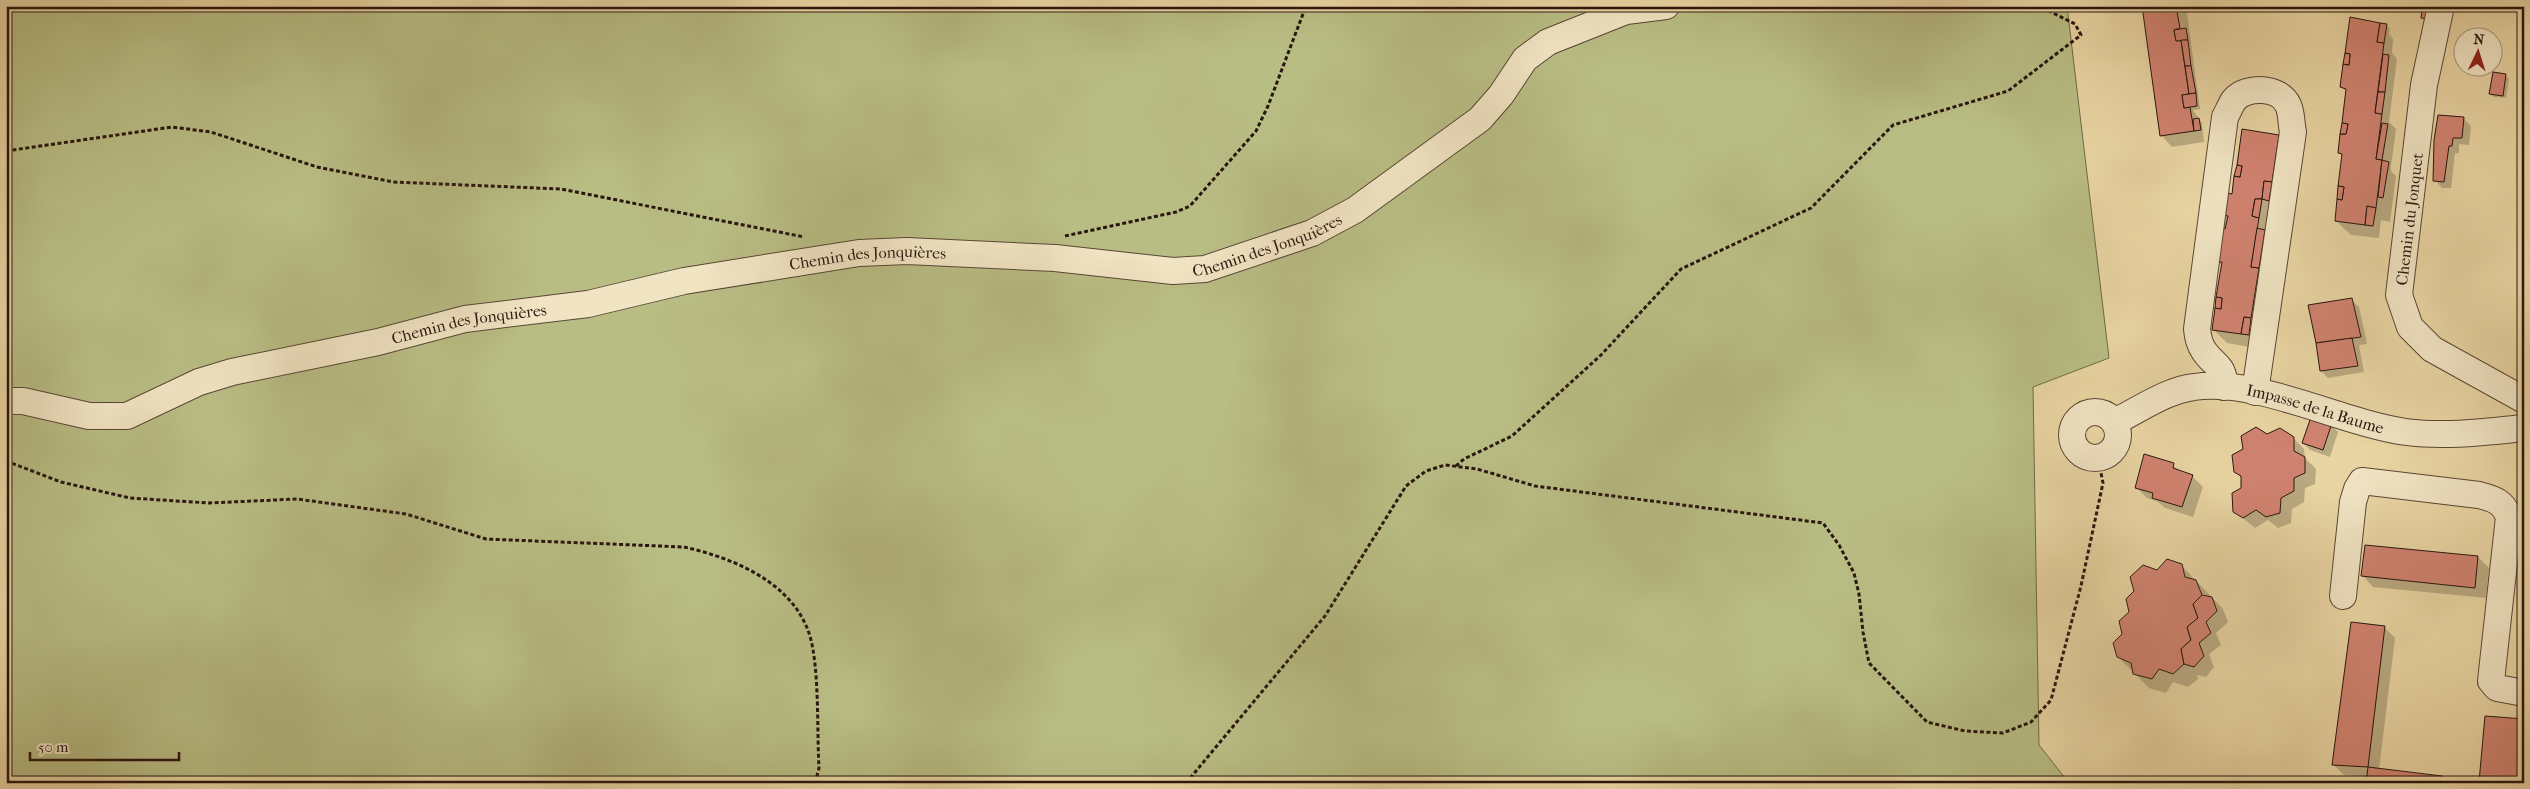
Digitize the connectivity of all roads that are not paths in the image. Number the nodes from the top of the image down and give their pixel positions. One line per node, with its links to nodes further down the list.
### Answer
1 (1666, 6): 6 (street, Chemin des Jonquières)
2 (2441, 6): 5 (street, Chemin du Jonquet)
3 (2224, 387): 4 (street, Impasse de la Baume); 4 (street); 7 (street, Impasse de la Baume)
4 (2255, 392): 8 (street, Impasse de la Baume)
5 (2524, 400)
6 (6, 401)
7 (2114, 422): 7 (street)
8 (2524, 428)
9 (2343, 596): 10 (street)
10 (2524, 693)

